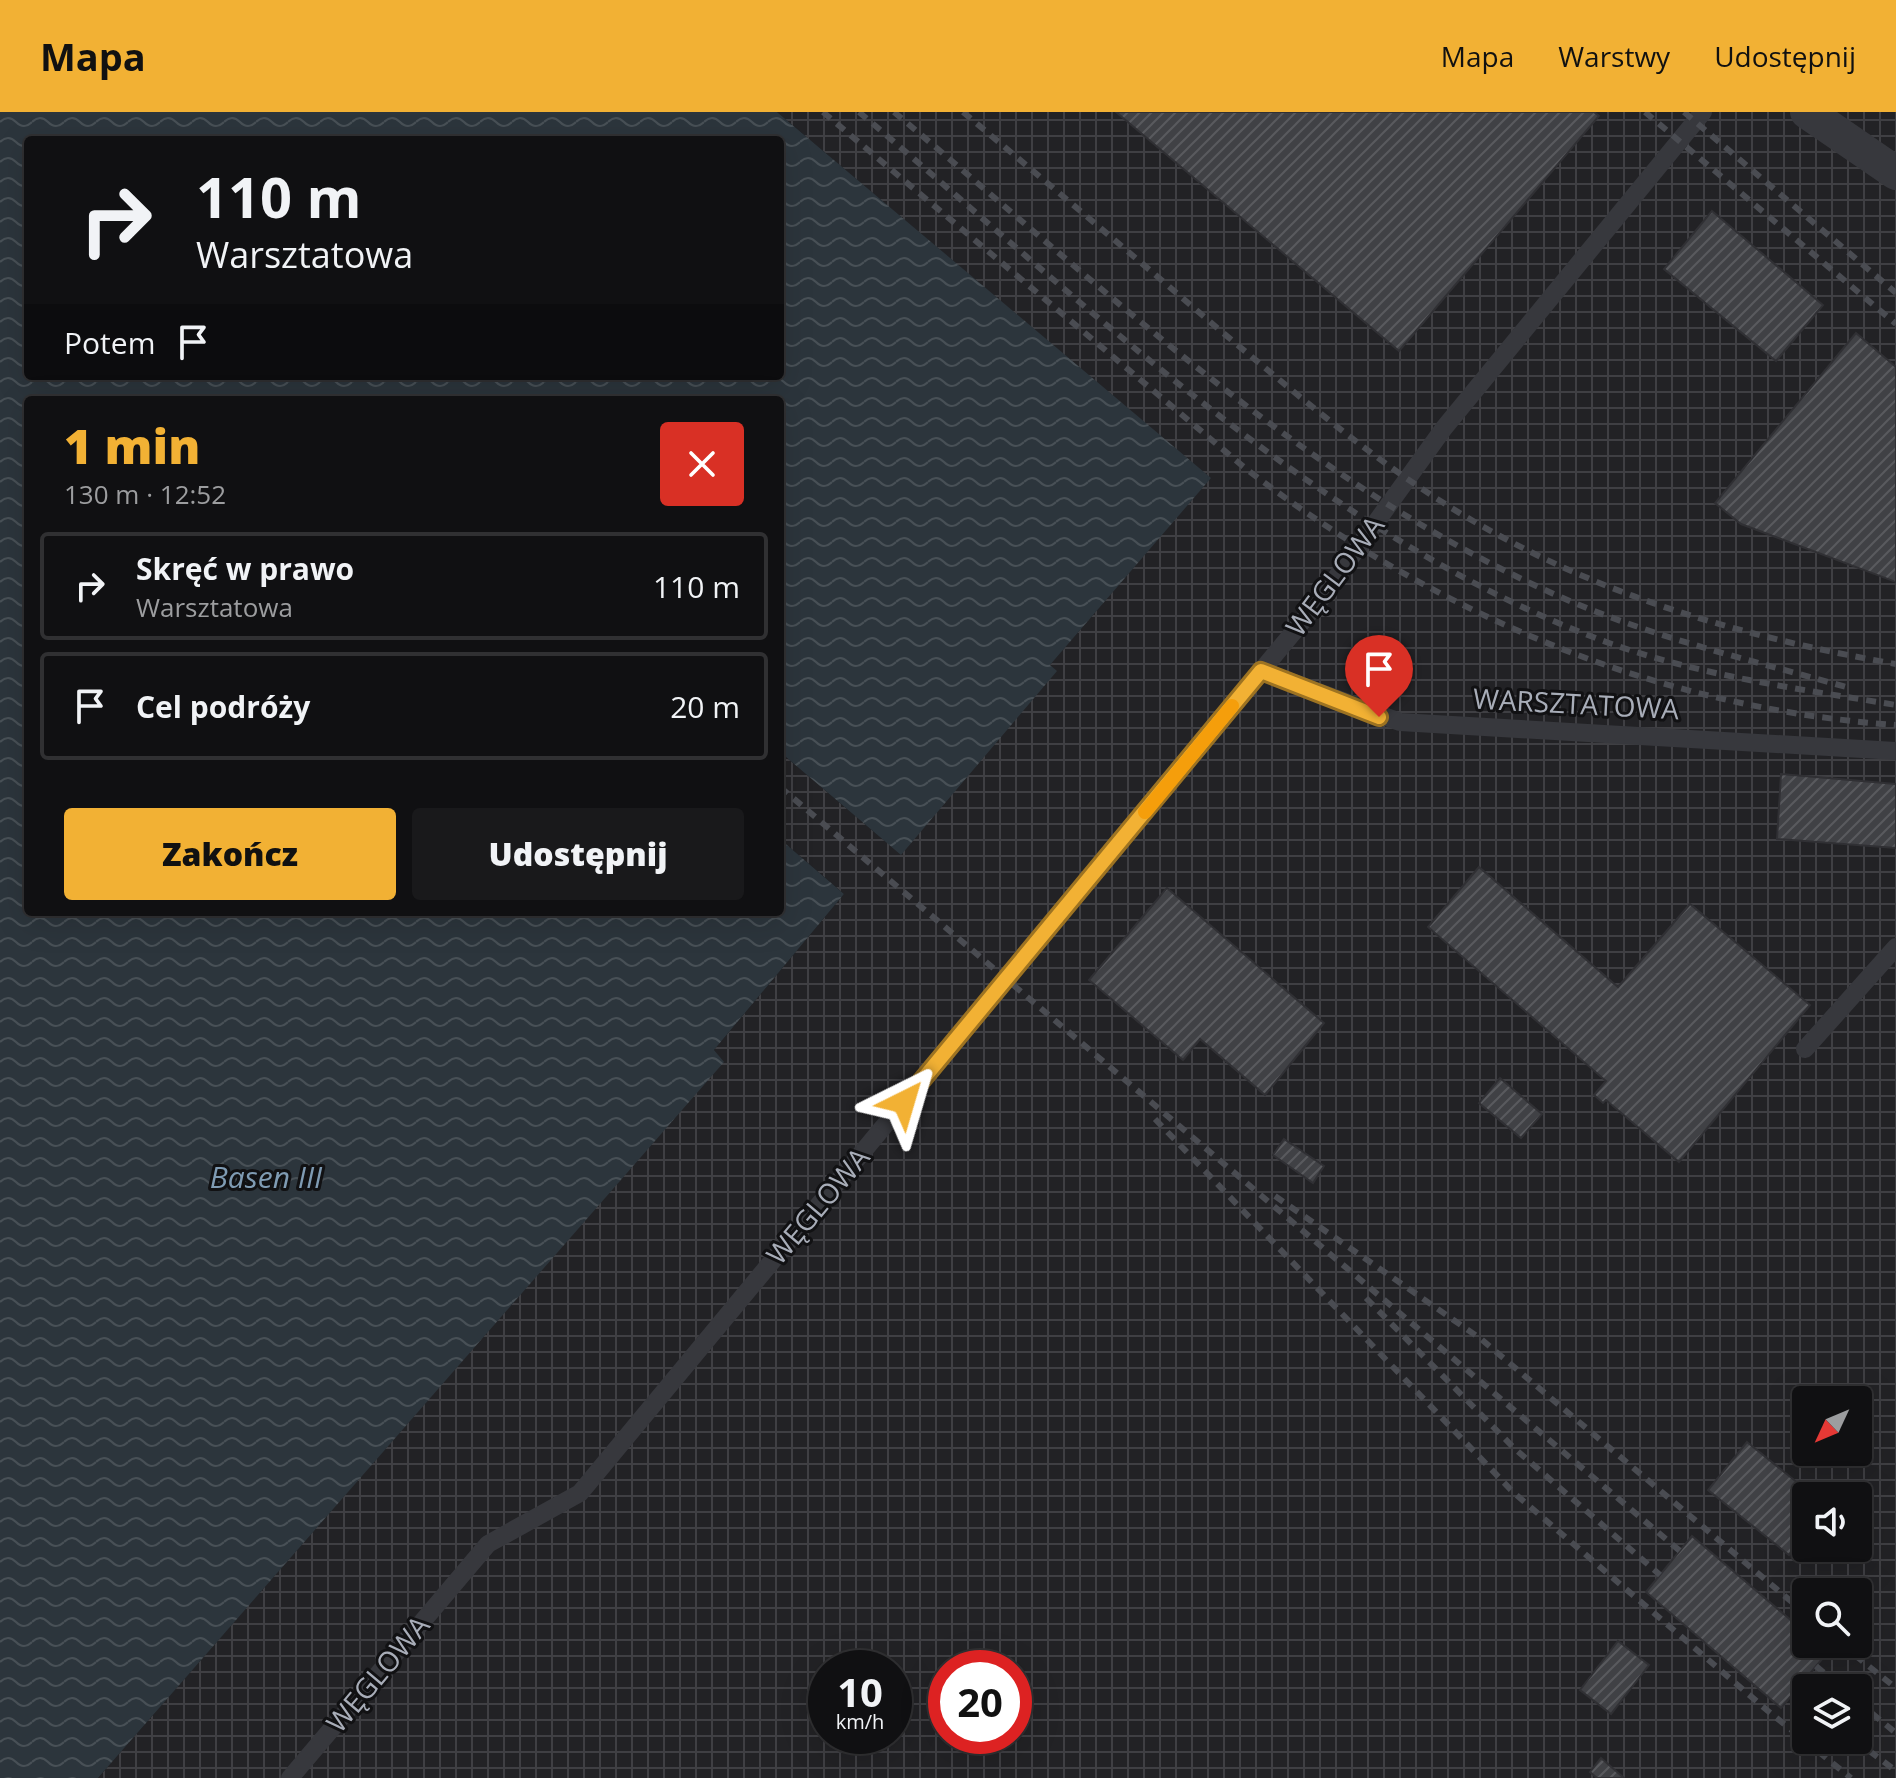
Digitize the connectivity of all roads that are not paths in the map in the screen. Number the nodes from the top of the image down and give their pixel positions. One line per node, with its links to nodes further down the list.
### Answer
1 (1703, 112): 4 (lane, WĘGLOWA)
2 (1807, 112): 3 (street)
3 (1896, 173)
4 (1261, 671): 5 (lane, WARSZTATOWA); 8 (lane, WĘGLOWA)
5 (1896, 751)
6 (1896, 947): 7 (lane)
7 (1805, 1049)
8 (290, 1778)

